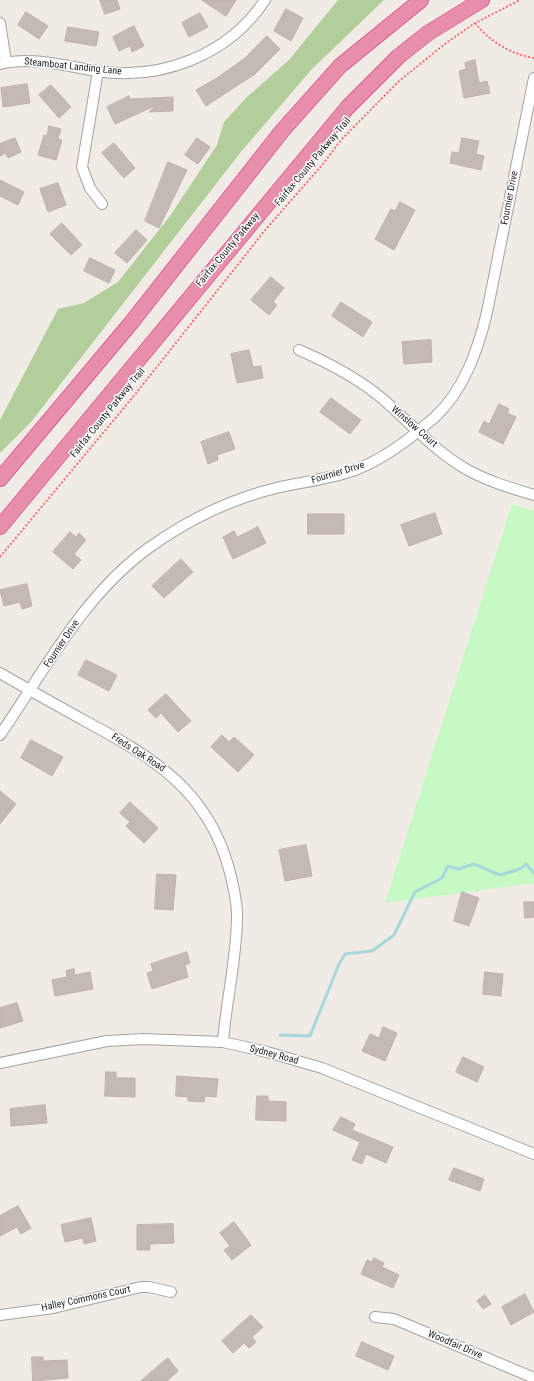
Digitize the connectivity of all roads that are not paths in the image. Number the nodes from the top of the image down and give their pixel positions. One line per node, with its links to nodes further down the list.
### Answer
1 (265, 0): 6 (street, Steamboat Landing Lane)
2 (421, 0): 11 (highway)
3 (482, 0): 13 (highway, Fairfax County Parkway)
4 (0, 23): 5 (street)
5 (3, 63): 6 (street, Steamboat Landing Lane)
6 (98, 71): 8 (street)
7 (534, 78): 10 (street, Fournier Drive)
8 (102, 204)
9 (299, 350): 10 (street, Winslow Court)
10 (417, 431): 12 (street, Winslow Court); 15 (street, Fournier Drive)
11 (0, 479)
12 (534, 495)
13 (0, 527)
14 (0, 673): 15 (street, Freds Oak Road)
15 (30, 690): 16 (street, Fournier Drive); 17 (street, Freds Oak Road)
16 (0, 735)
17 (223, 1042): 18 (street, Sydney Road); 19 (street, Sydney Road)
18 (0, 1063)
19 (534, 1154)
20 (171, 1292): 21 (street, Halley Commons Court)
21 (0, 1315)
22 (375, 1317): 23 (street, Woodfair Drive)
23 (534, 1378)

